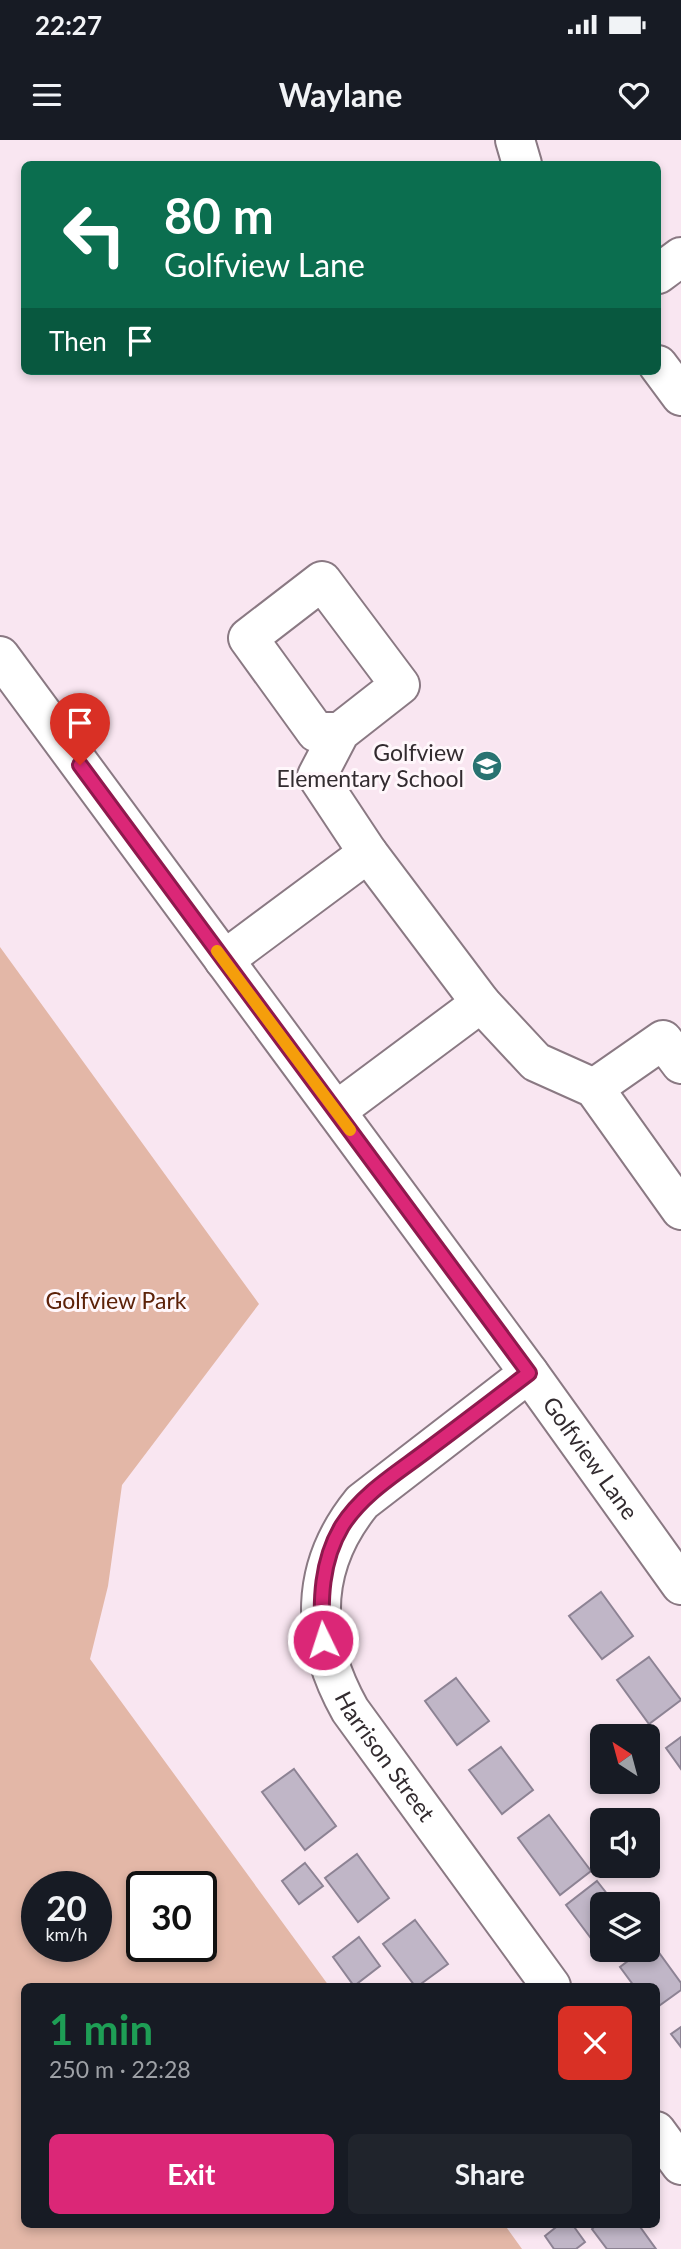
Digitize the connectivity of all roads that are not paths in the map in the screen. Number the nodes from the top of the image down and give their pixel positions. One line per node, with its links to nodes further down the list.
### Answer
1 (515, 140): 2 (street)
2 (521, 161)
3 (681, 257): 4 (street)
4 (661, 272)
5 (661, 369): 6 (street)
6 (681, 396)
7 (0, 656): 10 (street, Golfview Lane)
8 (340, 732): 9 (street)
9 (368, 853): 10 (street); 11 (street)
10 (224, 960): 14 (street, Golfview Lane)
11 (481, 1003): 13 (street); 14 (street)
12 (681, 1064): 13 (street)
13 (594, 1088): 15 (street)
14 (336, 1111): 16 (street, Golfview Lane)
15 (681, 1210)
16 (529, 1373): 17 (street, Golfview Lane); 18 (street, Harrison Street)
17 (681, 1585)
18 (549, 1983)
19 (660, 2136): 20 (street)
20 (681, 2165)

